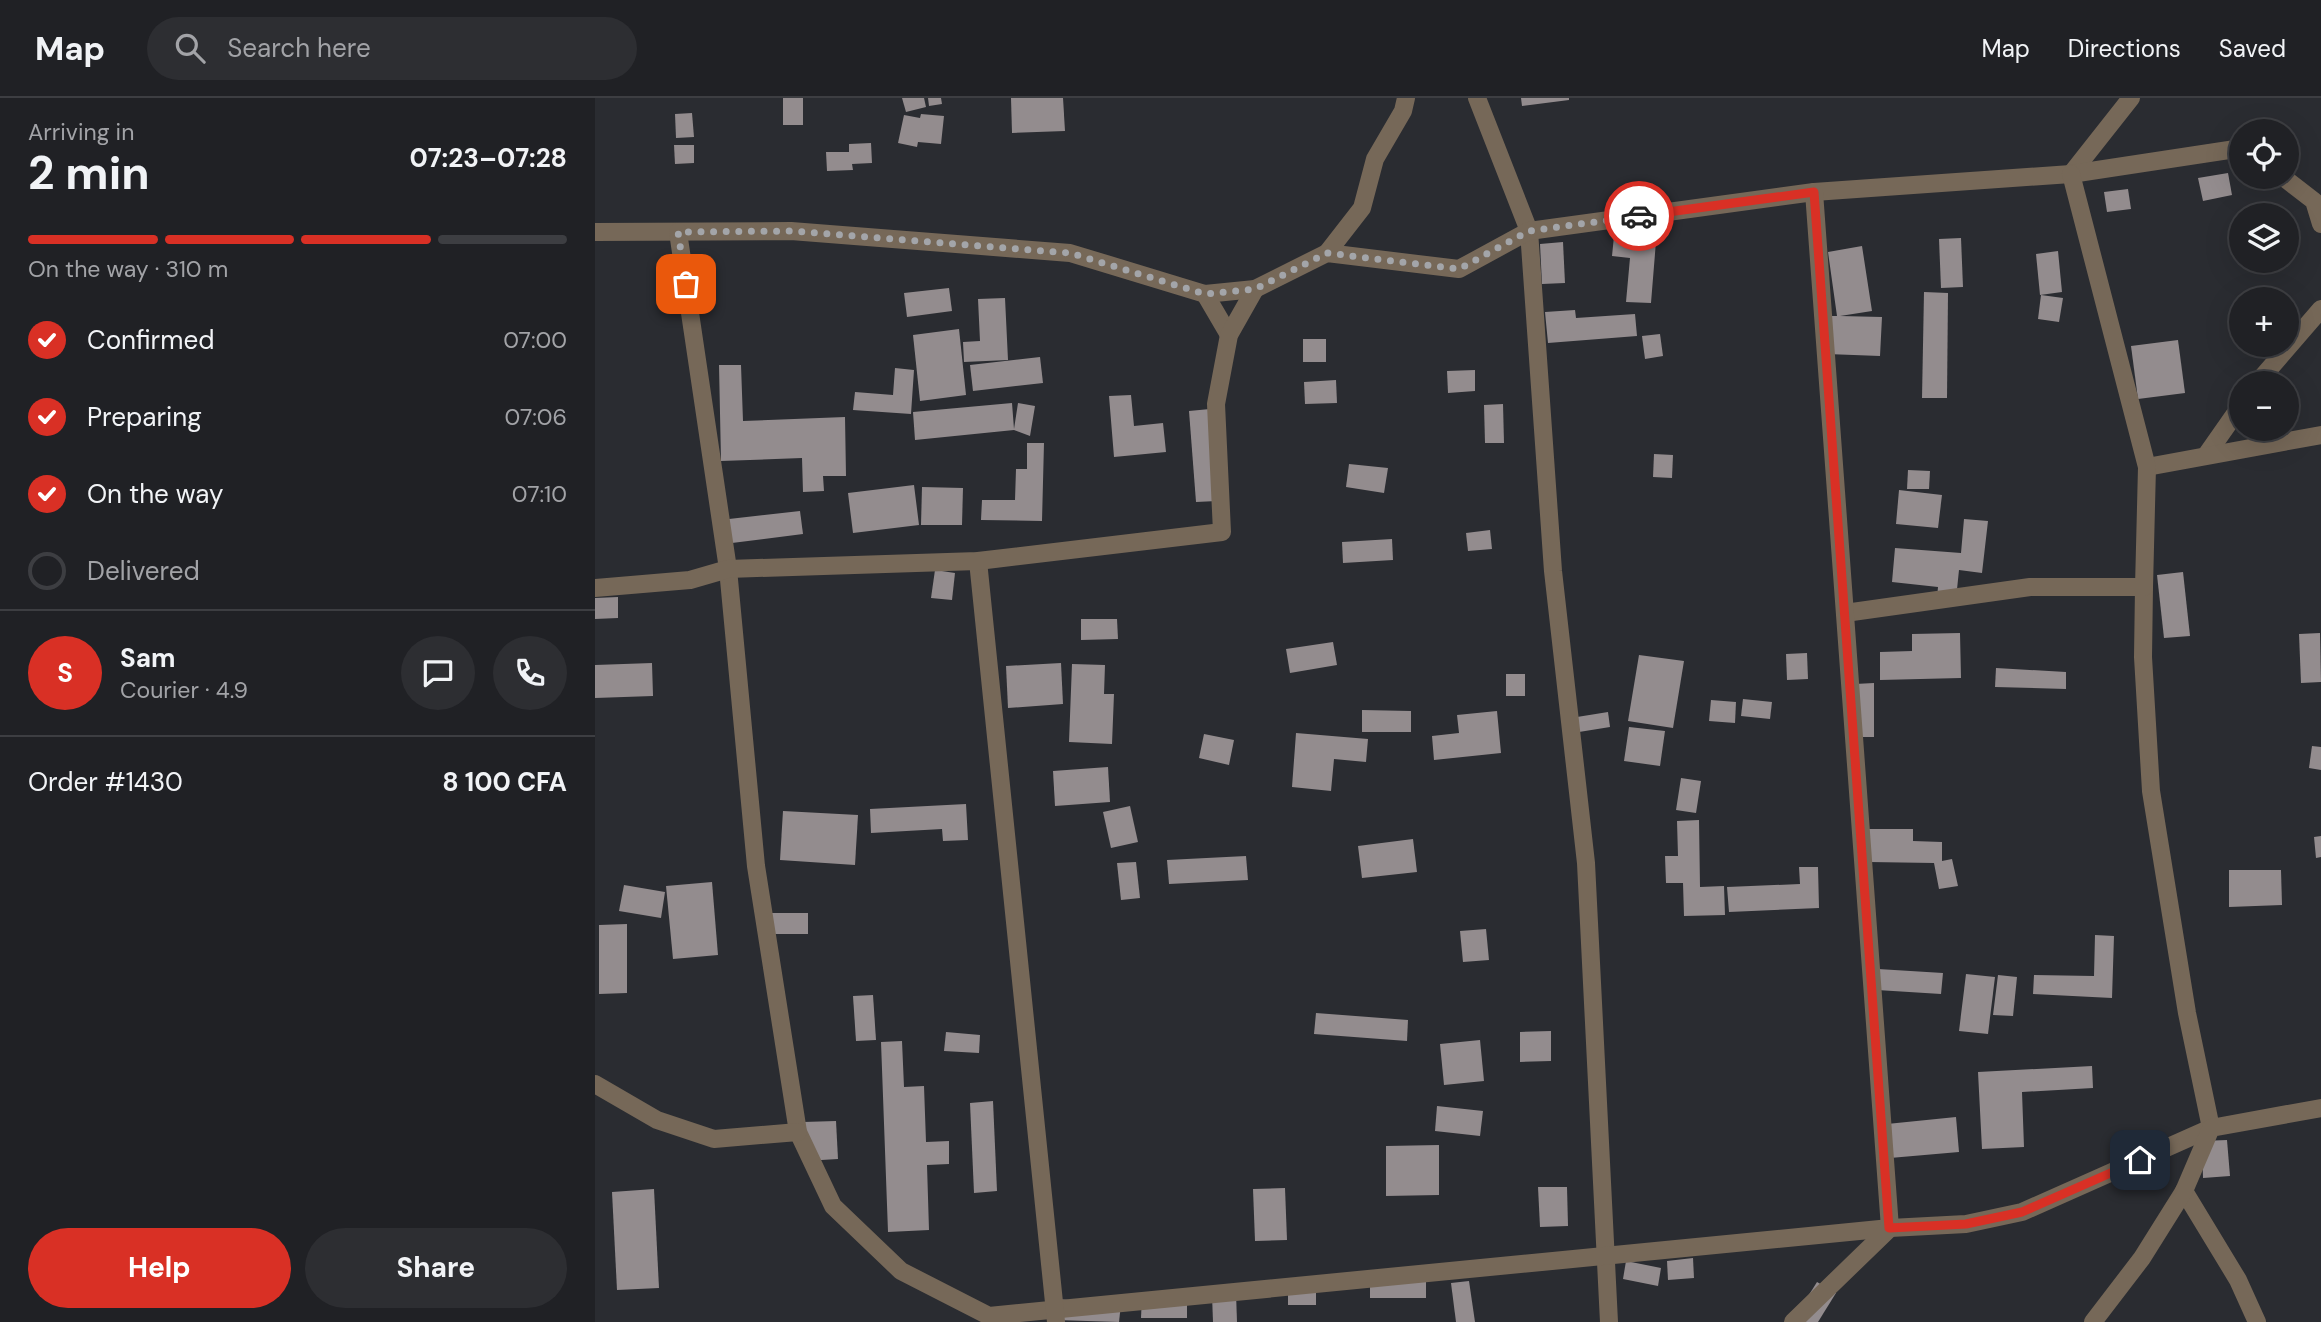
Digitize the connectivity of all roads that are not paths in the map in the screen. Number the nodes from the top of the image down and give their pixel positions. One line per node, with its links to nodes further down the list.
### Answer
1 (1406, 98): 13 (street)
2 (1477, 98): 10 (street)
3 (2131, 98): 5 (street)
4 (2229, 150): 5 (street)
5 (2071, 174): 7 (street); 22 (street)
6 (2299, 187): 8 (street)
7 (1814, 192): 10 (street); 27 (street)
8 (2318, 198): 9 (street)
9 (2321, 224)
10 (1529, 231): 13 (street); 34 (street)
11 (595, 232): 12 (street)
12 (678, 232): 15 (street); 24 (street)
13 (1327, 253): 14 (street)
14 (1255, 289): 15 (street); 17 (street)
15 (1205, 294): 17 (street)
16 (2321, 309): 18 (street)
17 (1229, 335): 23 (street)
18 (2267, 371)
19 (2229, 423): 21 (street)
20 (2321, 435): 21 (street)
21 (2207, 454): 22 (street)
22 (2147, 467): 25 (street)
23 (978, 561): 24 (street); 35 (street)
24 (728, 569): 26 (street); 31 (street)
25 (2144, 587): 27 (street); 30 (street)
26 (595, 588)
27 (1845, 613): 33 (street)
28 (595, 1084): 31 (street)
29 (2321, 1108): 30 (street)
30 (2211, 1128): 32 (street); 33 (street)
31 (798, 1132): 36 (street)
32 (2184, 1191): 39 (street); 40 (street)
33 (1889, 1228): 34 (street); 38 (street)
34 (1608, 1255): 35 (street); 37 (street)
35 (1055, 1315): 36 (street)
36 (986, 1319)
37 (1609, 1322)
38 (1793, 1322)
39 (2093, 1322)
40 (2257, 1322)

